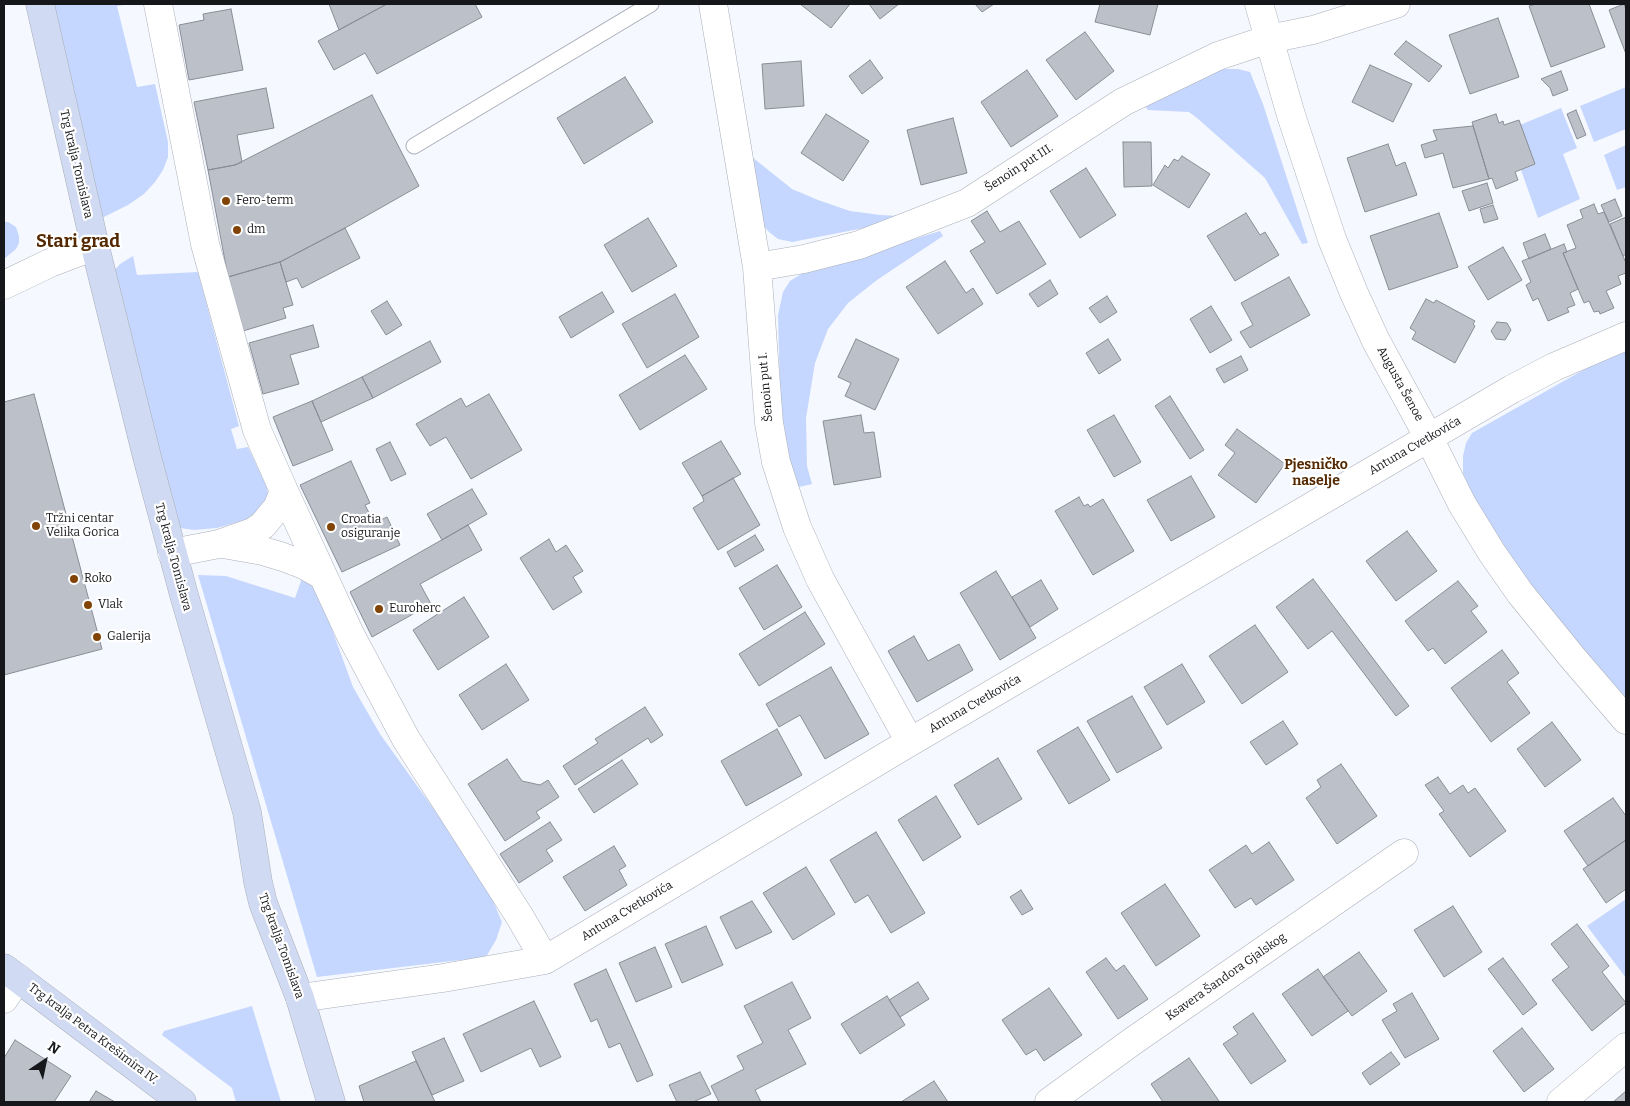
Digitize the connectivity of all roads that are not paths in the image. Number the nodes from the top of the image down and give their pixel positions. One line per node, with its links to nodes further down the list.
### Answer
1 (40, 4): 9 (main road, Trg kralja Tomislava)
2 (158, 4): 14 (street)
3 (651, 4): 8 (lane)
4 (713, 4): 10 (street, Šenoin put I.)
5 (1258, 4): 7 (street, Augusta Šenoe)
6 (1396, 4): 7 (street, Šenoin put III.)
7 (1269, 39): 10 (street, Šenoin put III.); 13 (street, Augusta Šenoe)
8 (414, 146)
9 (94, 246): 11 (street); 16 (main road, Trg kralja Tomislava)
10 (757, 266): 19 (street, Šenoin put I.)
11 (4, 285)
12 (1626, 336): 13 (street, Antuna Cvetkovića)
13 (1429, 438): 18 (street, Augusta Šenoe); 19 (street, Antuna Cvetkovića)
14 (284, 491): 15 (street); 17 (street)
15 (219, 544): 16 (street); 17 (street)
16 (172, 553): 23 (main road, Trg kralja Tomislava)
17 (322, 575): 21 (street)
18 (1626, 720)
19 (910, 742): 21 (street, Antuna Cvetkovića)
20 (1404, 853): 27 (street, Ksavera Šandora Gjalskog)
21 (545, 960): 23 (street, Antuna Cvetkovića)
22 (8, 982): 25 (main road, Trg kralja Petra Krešimira IV.)
23 (300, 998): 26 (main road, Trg kralja Tomislava)
24 (1626, 1047): 28 (street)
25 (182, 1102)
26 (331, 1102)
27 (1049, 1102)
28 (1562, 1102)

